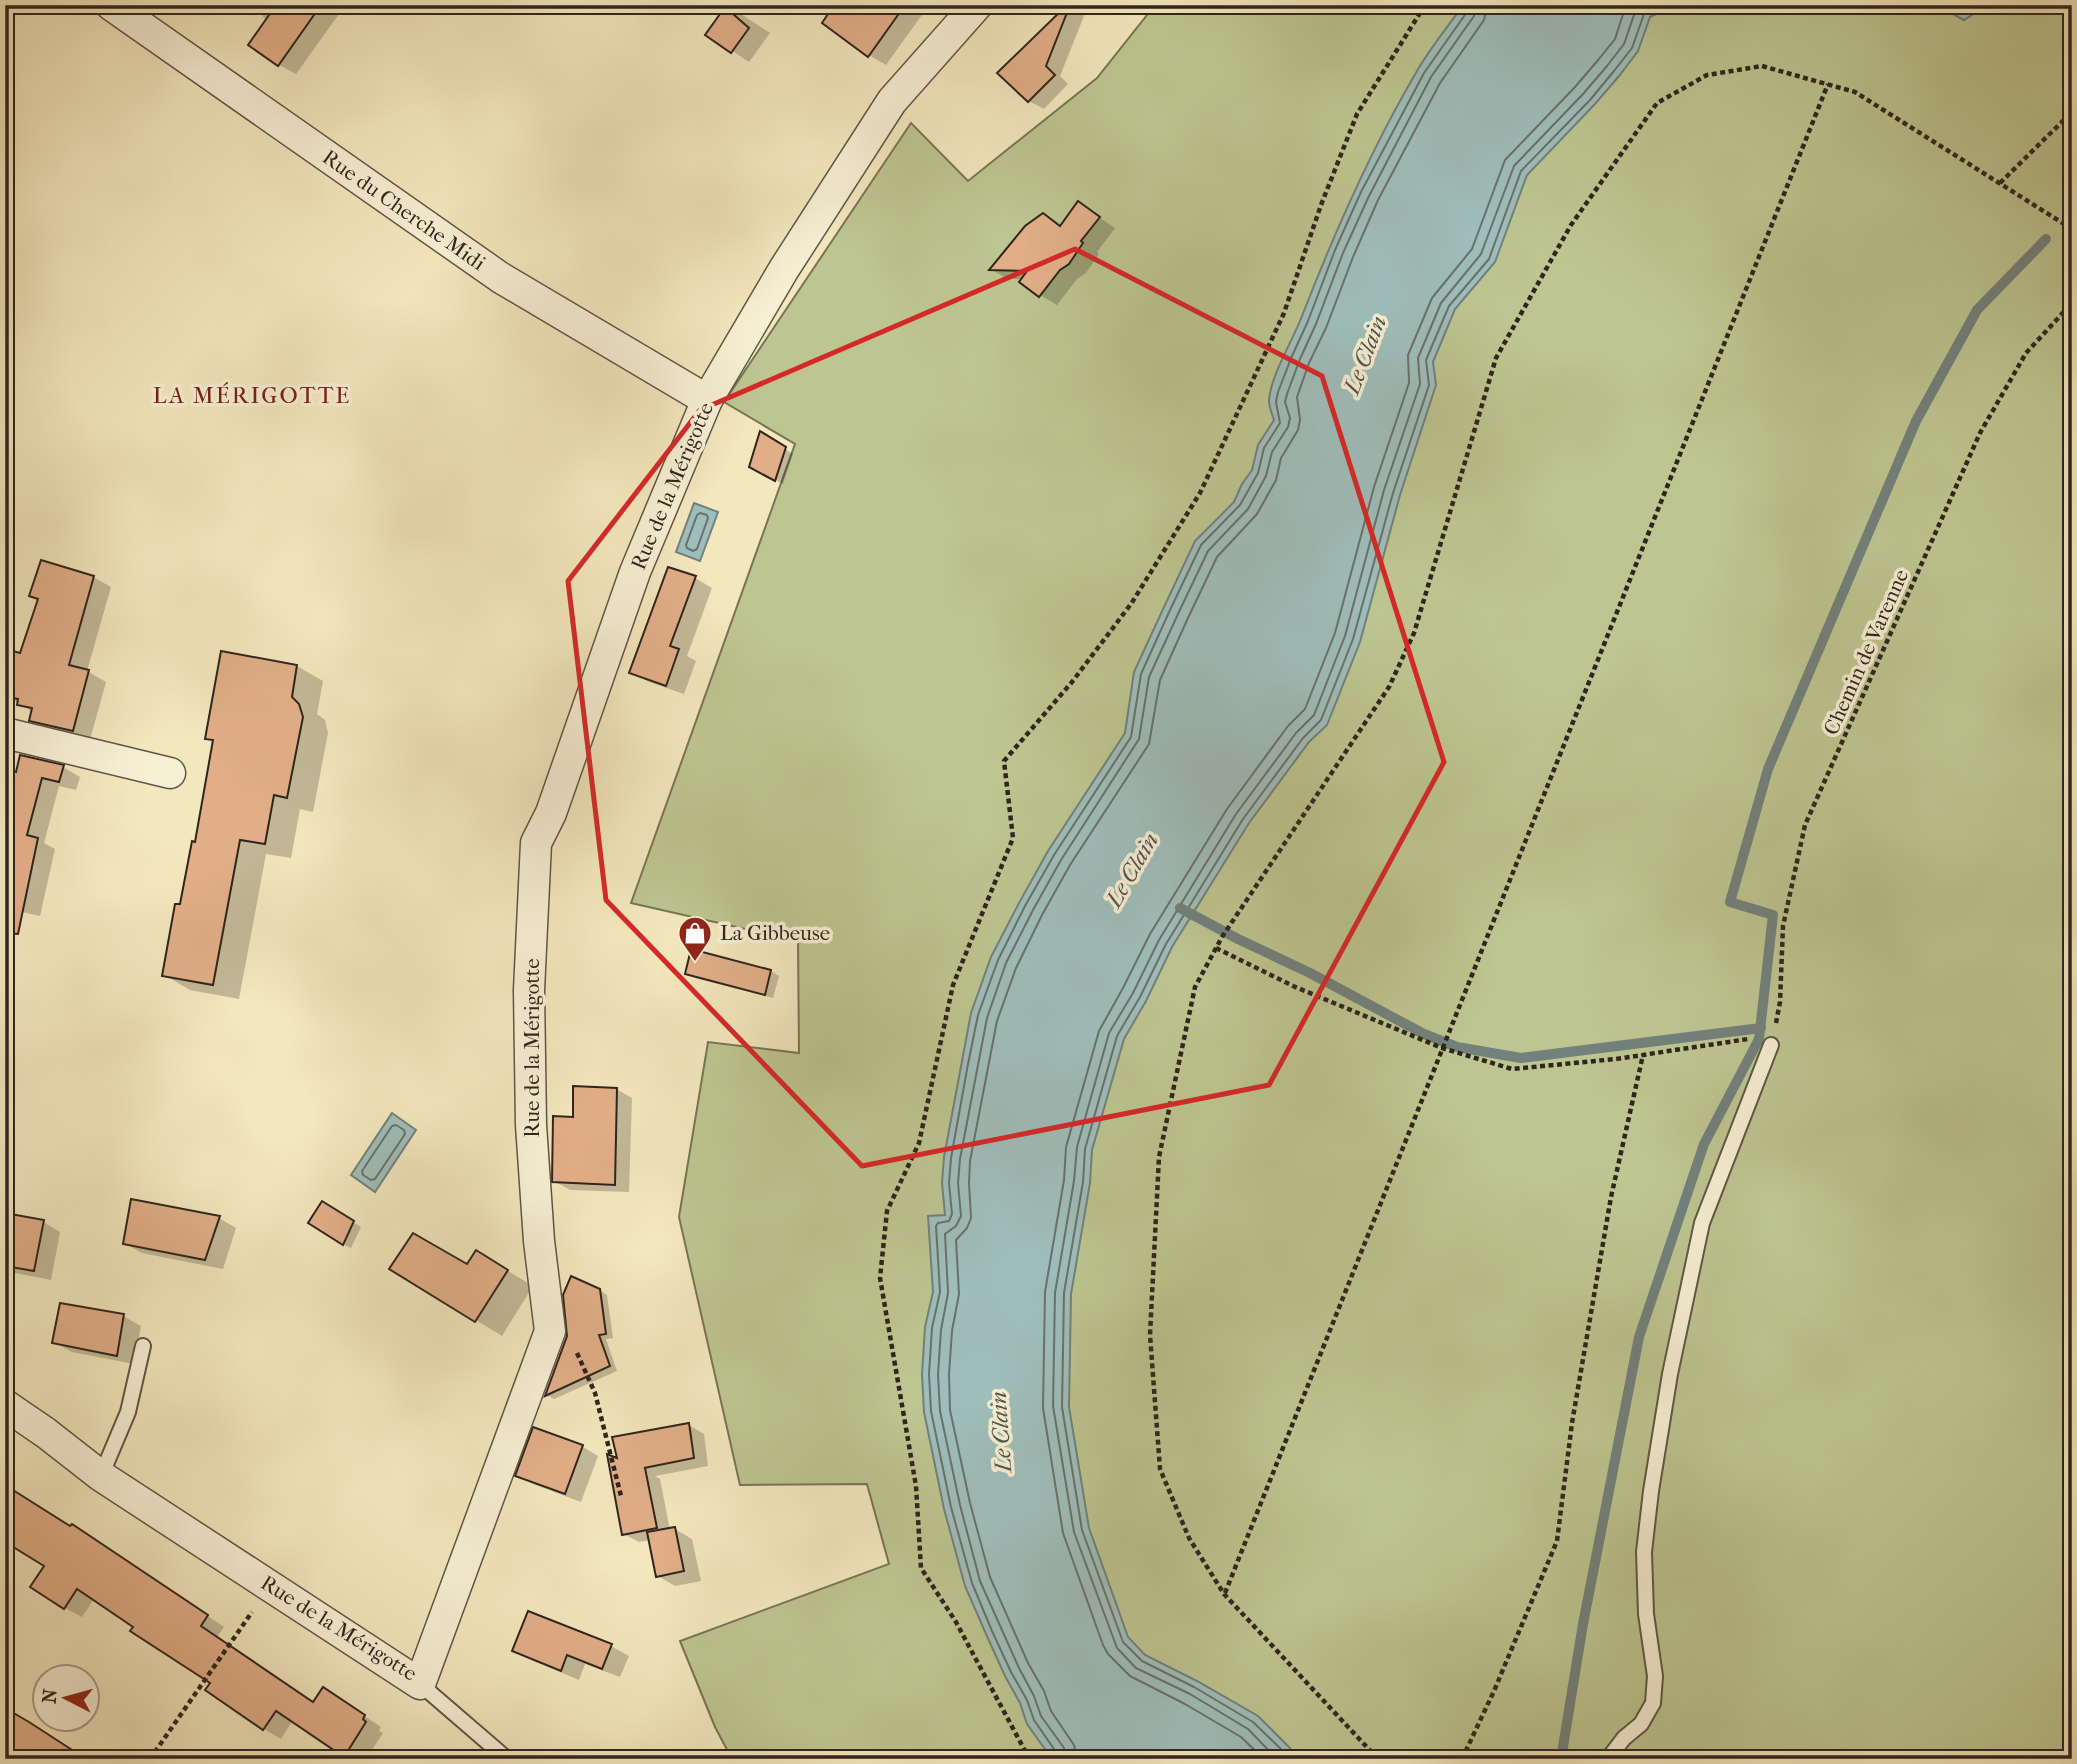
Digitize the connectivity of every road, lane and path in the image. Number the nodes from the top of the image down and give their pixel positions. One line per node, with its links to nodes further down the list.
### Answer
1 (111, 5): 9 (street, Rue du Cherche Midi)
2 (977, 5): 9 (street, Rue de la Mérigotte)
3 (1425, 5): 27 (path)
4 (1828, 84): 6 (path); 12 (path); 15 (path)
5 (2072, 112): 6 (path)
6 (2000, 183): 7 (path)
7 (2072, 229)
8 (2072, 303): 14 (path, Chemin de Varenne)
9 (707, 400): 17 (street, Rue de la Mérigotte)
10 (5, 733): 11 (street)
11 (170, 773)
12 (1216, 948): 15 (path); 23 (path)
13 (1756, 1037): 16 (path)
14 (1771, 1045): 30 (lane)
15 (1442, 1047): 16 (path); 23 (path)
16 (1643, 1055): 29 (path)
17 (550, 1331): 21 (path); 24 (street, Rue de la Mérigotte)
18 (144, 1346): 20 (lane)
19 (5, 1405): 20 (street, Rue de la Mérigotte)
20 (101, 1476): 22 (street, Rue de la Mérigotte)
21 (621, 1496)
22 (270, 1586): 24 (street, Rue de la Mérigotte); 26 (path)
23 (1224, 1594): 28 (path)
24 (420, 1684): 25 (lane)
25 (504, 1758)
26 (150, 1759)
27 (1031, 1759)
28 (1378, 1759)
29 (1462, 1759)
30 (1608, 1759)

